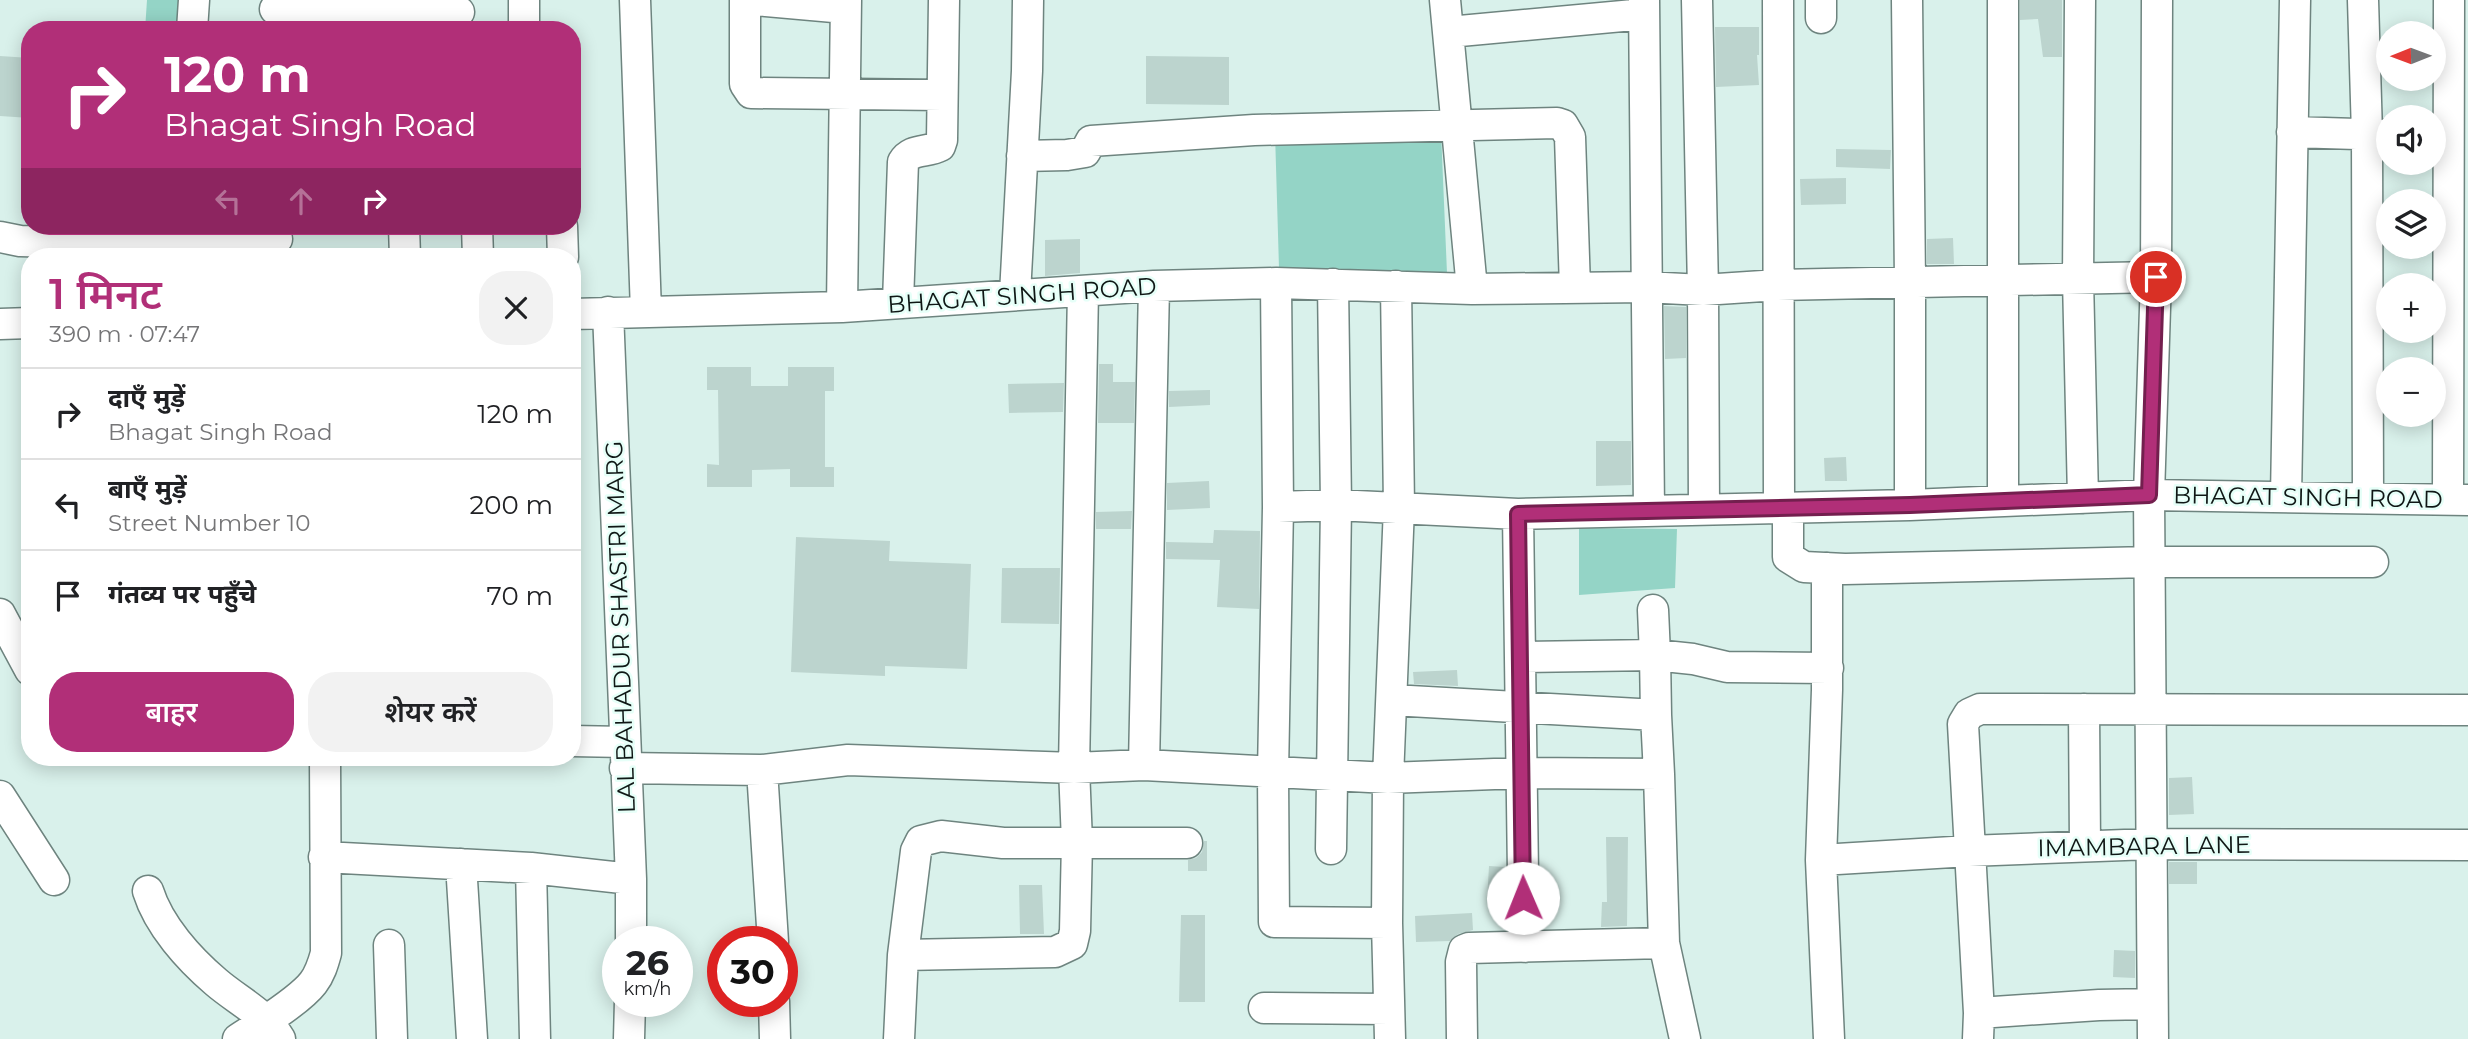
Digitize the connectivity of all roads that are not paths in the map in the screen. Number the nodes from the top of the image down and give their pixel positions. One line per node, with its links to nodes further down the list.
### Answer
1 (194, 0): 23 (street)
2 (524, 0): 24 (street)
3 (635, 0): 57 (street)
4 (745, 0): 26 (street)
5 (755, 0): 18 (street)
6 (944, 0): 27 (street)
7 (1028, 0): 33 (street)
8 (1445, 0): 25 (street)
9 (1697, 0): 51 (street)
10 (1777, 0): 45 (street)
11 (1907, 0): 43 (street)
12 (2003, 0): 41 (street)
13 (2080, 0): 40 (street)
14 (2157, 0): 39 (street)
15 (2295, 0): 30 (street)
16 (2363, 0): 28 (street)
17 (2449, 0): 32 (street)
18 (846, 4): 26 (street)
19 (1644, 7): 25 (street); 48 (street)
20 (274, 13): 22 (street)
21 (460, 14): 22 (street)
22 (390, 15)
23 (193, 21)
24 (524, 21)
25 (1449, 32): 29 (street)
26 (845, 93): 27 (street); 55 (street)
27 (942, 94): 54 (street)
28 (2376, 116)
29 (1456, 124): 33 (street); 49 (street); 50 (street)
30 (2292, 132): 31 (street); 62 (street)
31 (2376, 134)
32 (2450, 136): 65 (street)
33 (1022, 156): 53 (street)
34 (2377, 175): 64 (street)
35 (110, 235): 37 (street)
36 (147, 235): 38 (street)
37 (0, 237)
38 (277, 241)
39 (2156, 277): 40 (street, BHAGAT SINGH ROAD); 61 (street)
40 (2078, 279): 41 (street, BHAGAT SINGH ROAD); 63 (street)
41 (2003, 280): 43 (street, BHAGAT SINGH ROAD); 66 (street)
42 (1276, 282): 44 (street, BHAGAT SINGH ROAD); 46 (street, BHAGAT SINGH ROAD); 69 (street)
43 (1910, 282): 45 (street, BHAGAT SINGH ROAD); 68 (street)
44 (1333, 284): 47 (street, BHAGAT SINGH ROAD); 67 (street)
45 (1778, 285): 51 (street, BHAGAT SINGH ROAD); 71 (street)
46 (1154, 286): 52 (street, BHAGAT SINGH ROAD); 92 (street)
47 (1396, 286): 50 (street, BHAGAT SINGH ROAD); 70 (street)
48 (1645, 287): 49 (street, BHAGAT SINGH ROAD); 51 (street, BHAGAT SINGH ROAD); 73 (street)
49 (1574, 288): 50 (street, BHAGAT SINGH ROAD)
50 (1472, 289)
51 (1703, 290): 72 (street)
52 (1083, 291): 53 (street, BHAGAT SINGH ROAD); 94 (street)
53 (1015, 294): 54 (street, BHAGAT SINGH ROAD)
54 (898, 302): 55 (street, BHAGAT SINGH ROAD)
55 (842, 307): 57 (street, BHAGAT SINGH ROAD)
56 (608, 312): 57 (street, BHAGAT SINGH ROAD); 58 (street, BHAGAT SINGH ROAD); 91 (street, LAL BAHADUR SHASTRI MARG)
57 (646, 312)
58 (581, 314)
59 (21, 323): 60 (street)
60 (0, 324)
61 (2149, 495): 62 (street, BHAGAT SINGH ROAD); 63 (street, BHAGAT SINGH ROAD); 75 (street)
62 (2286, 497): 64 (street, BHAGAT SINGH ROAD)
63 (2083, 498): 66 (street, BHAGAT SINGH ROAD)
64 (2368, 498): 65 (street, BHAGAT SINGH ROAD)
65 (2458, 499)
66 (2003, 501): 68 (street, BHAGAT SINGH ROAD)
67 (1336, 505): 69 (street, BHAGAT SINGH ROAD); 70 (street, BHAGAT SINGH ROAD); 98 (street)
68 (1910, 505): 71 (street, BHAGAT SINGH ROAD)
69 (1278, 507): 96 (street)
70 (1399, 507): 74 (street, BHAGAT SINGH ROAD); 84 (street)
71 (1784, 508): 72 (street, BHAGAT SINGH ROAD); 77 (street)
72 (1704, 509): 73 (street, BHAGAT SINGH ROAD)
73 (1648, 510): 74 (street, BHAGAT SINGH ROAD)
74 (1518, 514): 82 (street)
75 (2150, 562): 76 (street); 77 (street); 87 (street)
76 (2373, 562)
77 (1827, 568): 83 (street)
78 (1653, 610): 81 (street)
79 (1, 616): 80 (street)
80 (21, 653)
81 (1655, 654): 82 (street); 83 (street); 89 (street)
82 (1520, 657): 85 (street)
83 (1828, 668): 110 (street)
84 (1392, 700): 85 (street); 100 (street)
85 (1521, 706): 89 (street); 97 (street)
86 (2084, 709): 87 (street); 106 (street); 108 (street)
87 (2151, 710): 88 (street); 104 (street)
88 (2468, 710)
89 (1656, 715): 99 (street)
90 (581, 743): 91 (street)
91 (625, 755): 95 (street); 113 (street, LAL BAHADUR SHASTRI MARG)
92 (1144, 765): 94 (street); 96 (street)
93 (325, 766): 109 (street)
94 (1074, 768): 95 (street); 102 (street)
95 (762, 770): 118 (street)
96 (1273, 773): 98 (street); 116 (street)
97 (1521, 773): 99 (street); 100 (street); 121 (street)
98 (1333, 775): 100 (street); 107 (street)
99 (1659, 775): 119 (street)
100 (1388, 778): 116 (street)
101 (0, 796): 114 (street)
102 (1077, 842): 103 (street); 122 (street); 122 (street)
103 (1187, 843)
104 (2151, 844): 105 (street, IMAMBARA LANE); 106 (street, IMAMBARA LANE); 123 (street)
105 (2468, 845)
106 (2085, 846): 108 (street, IMAMBARA LANE)
107 (1331, 849)
108 (1969, 851): 110 (street, IMAMBARA LANE); 128 (street)
109 (324, 857): 111 (street); 129 (street)
110 (1821, 860): 140 (street)
111 (461, 864): 112 (street); 132 (street)
112 (531, 868): 113 (street); 133 (street)
113 (631, 879): 117 (street, LAL BAHADUR SHASTRI MARG)
114 (54, 880)
115 (148, 891): 129 (street)
116 (1387, 923): 125 (street)
117 (631, 926)
118 (772, 926)
119 (1664, 943): 121 (street); 139 (street)
120 (389, 945): 131 (street)
121 (1524, 947): 138 (street)
122 (903, 955): 136 (street)
123 (2152, 1004): 128 (street); 141 (street)
124 (1264, 1008): 125 (street)
125 (1389, 1009): 137 (street)
126 (630, 1017): 134 (street)
127 (774, 1017): 135 (street)
128 (1978, 1026)
129 (274, 1030): 130 (street)
130 (238, 1039)
131 (392, 1039)
132 (472, 1039)
133 (535, 1039)
134 (629, 1039)
135 (775, 1039)
136 (898, 1039)
137 (1390, 1039)
138 (1462, 1039)
139 (1685, 1039)
140 (1829, 1039)
141 (2153, 1039)

